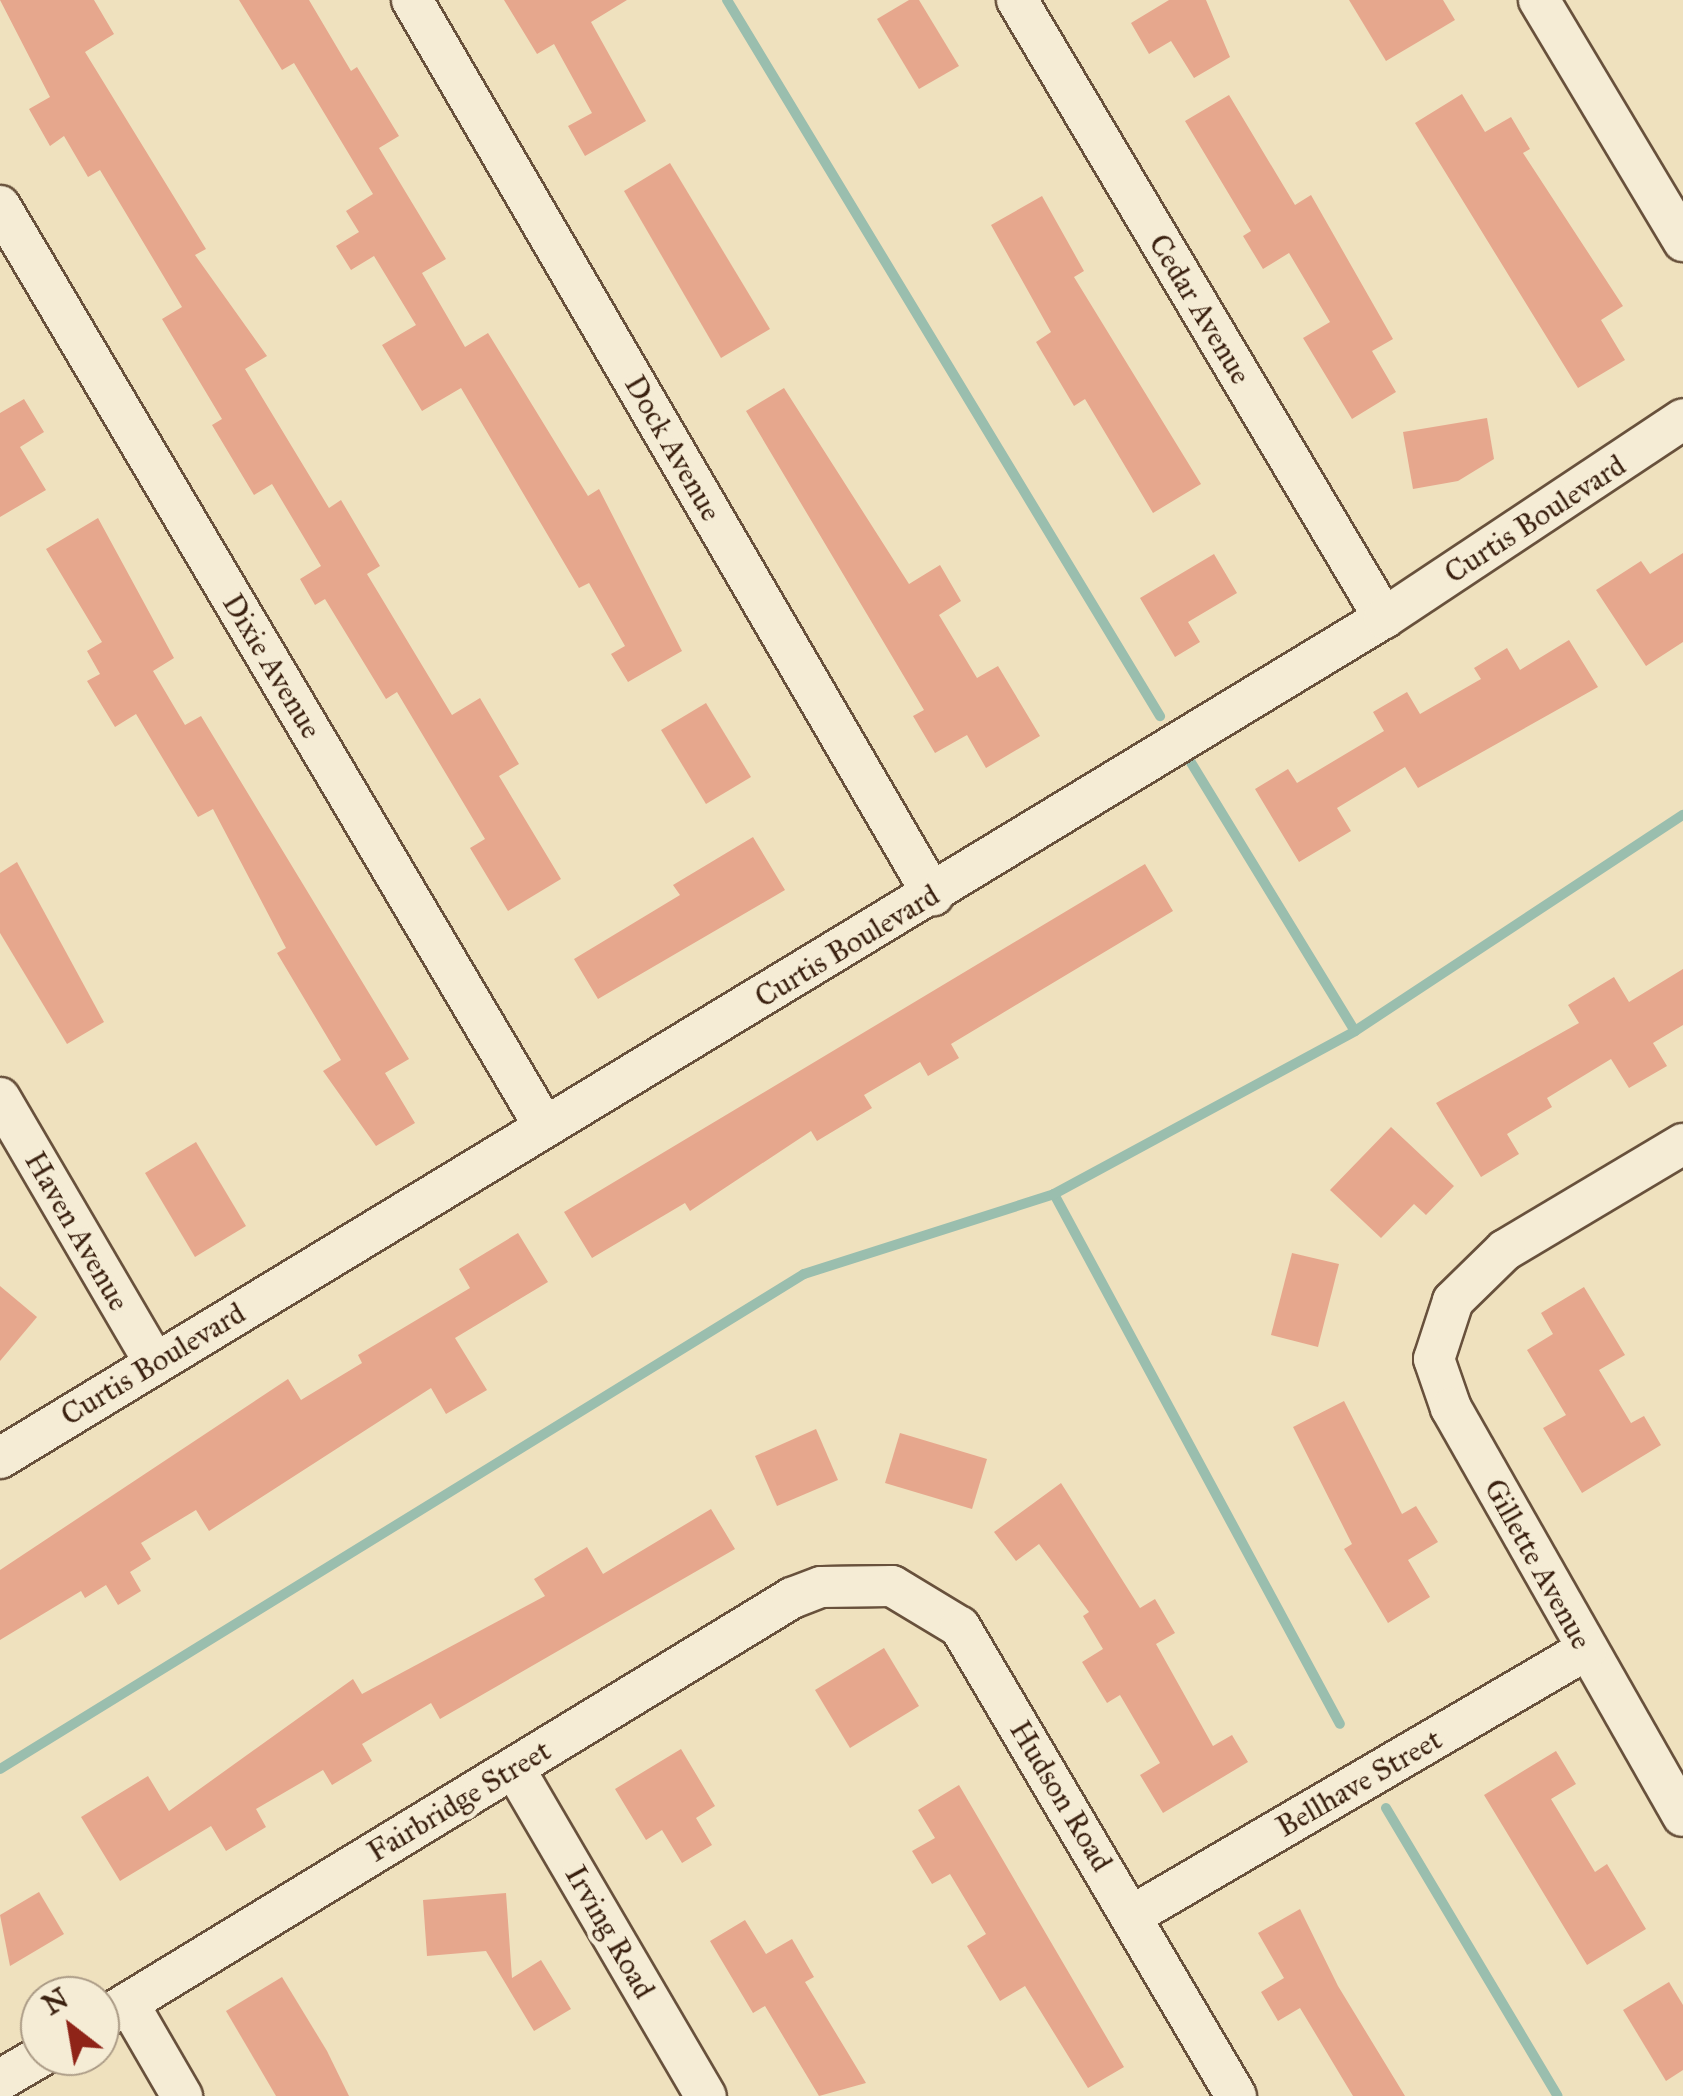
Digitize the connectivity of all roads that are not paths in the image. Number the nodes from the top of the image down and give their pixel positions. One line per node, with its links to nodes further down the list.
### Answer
1 (412, 0): 8 (street, Dock Avenue)
2 (1016, 0): 7 (street, Cedar Avenue)
3 (1539, 0): 5 (street)
4 (0, 206): 10 (street, Dixie Avenue)
5 (1683, 241)
6 (1683, 419): 7 (street, Curtis Boulevard)
7 (1384, 618): 8 (street, Curtis Boulevard)
8 (933, 895): 10 (street, Curtis Boulevard)
9 (0, 1098): 12 (street, Haven Avenue)
10 (544, 1126): 12 (street, Curtis Boulevard)
11 (1683, 1144): 15 (street, Gillette Avenue)
12 (155, 1363): 13 (street, Curtis Boulevard)
13 (0, 1458)
14 (821, 1588): 16 (street, Fairbridge Street); 18 (street, Hudson Road)
15 (1586, 1650): 17 (street, Gillette Avenue); 18 (street, Bellhave Street)
16 (514, 1768): 19 (street, Fairbridge Street); 22 (street, Irving Road)
17 (1683, 1816)
18 (1133, 1916): 23 (street, Hudson Road)
19 (120, 2008)
20 (120, 2019): 21 (street)
21 (182, 2096)
22 (706, 2096)
23 (1236, 2096)

